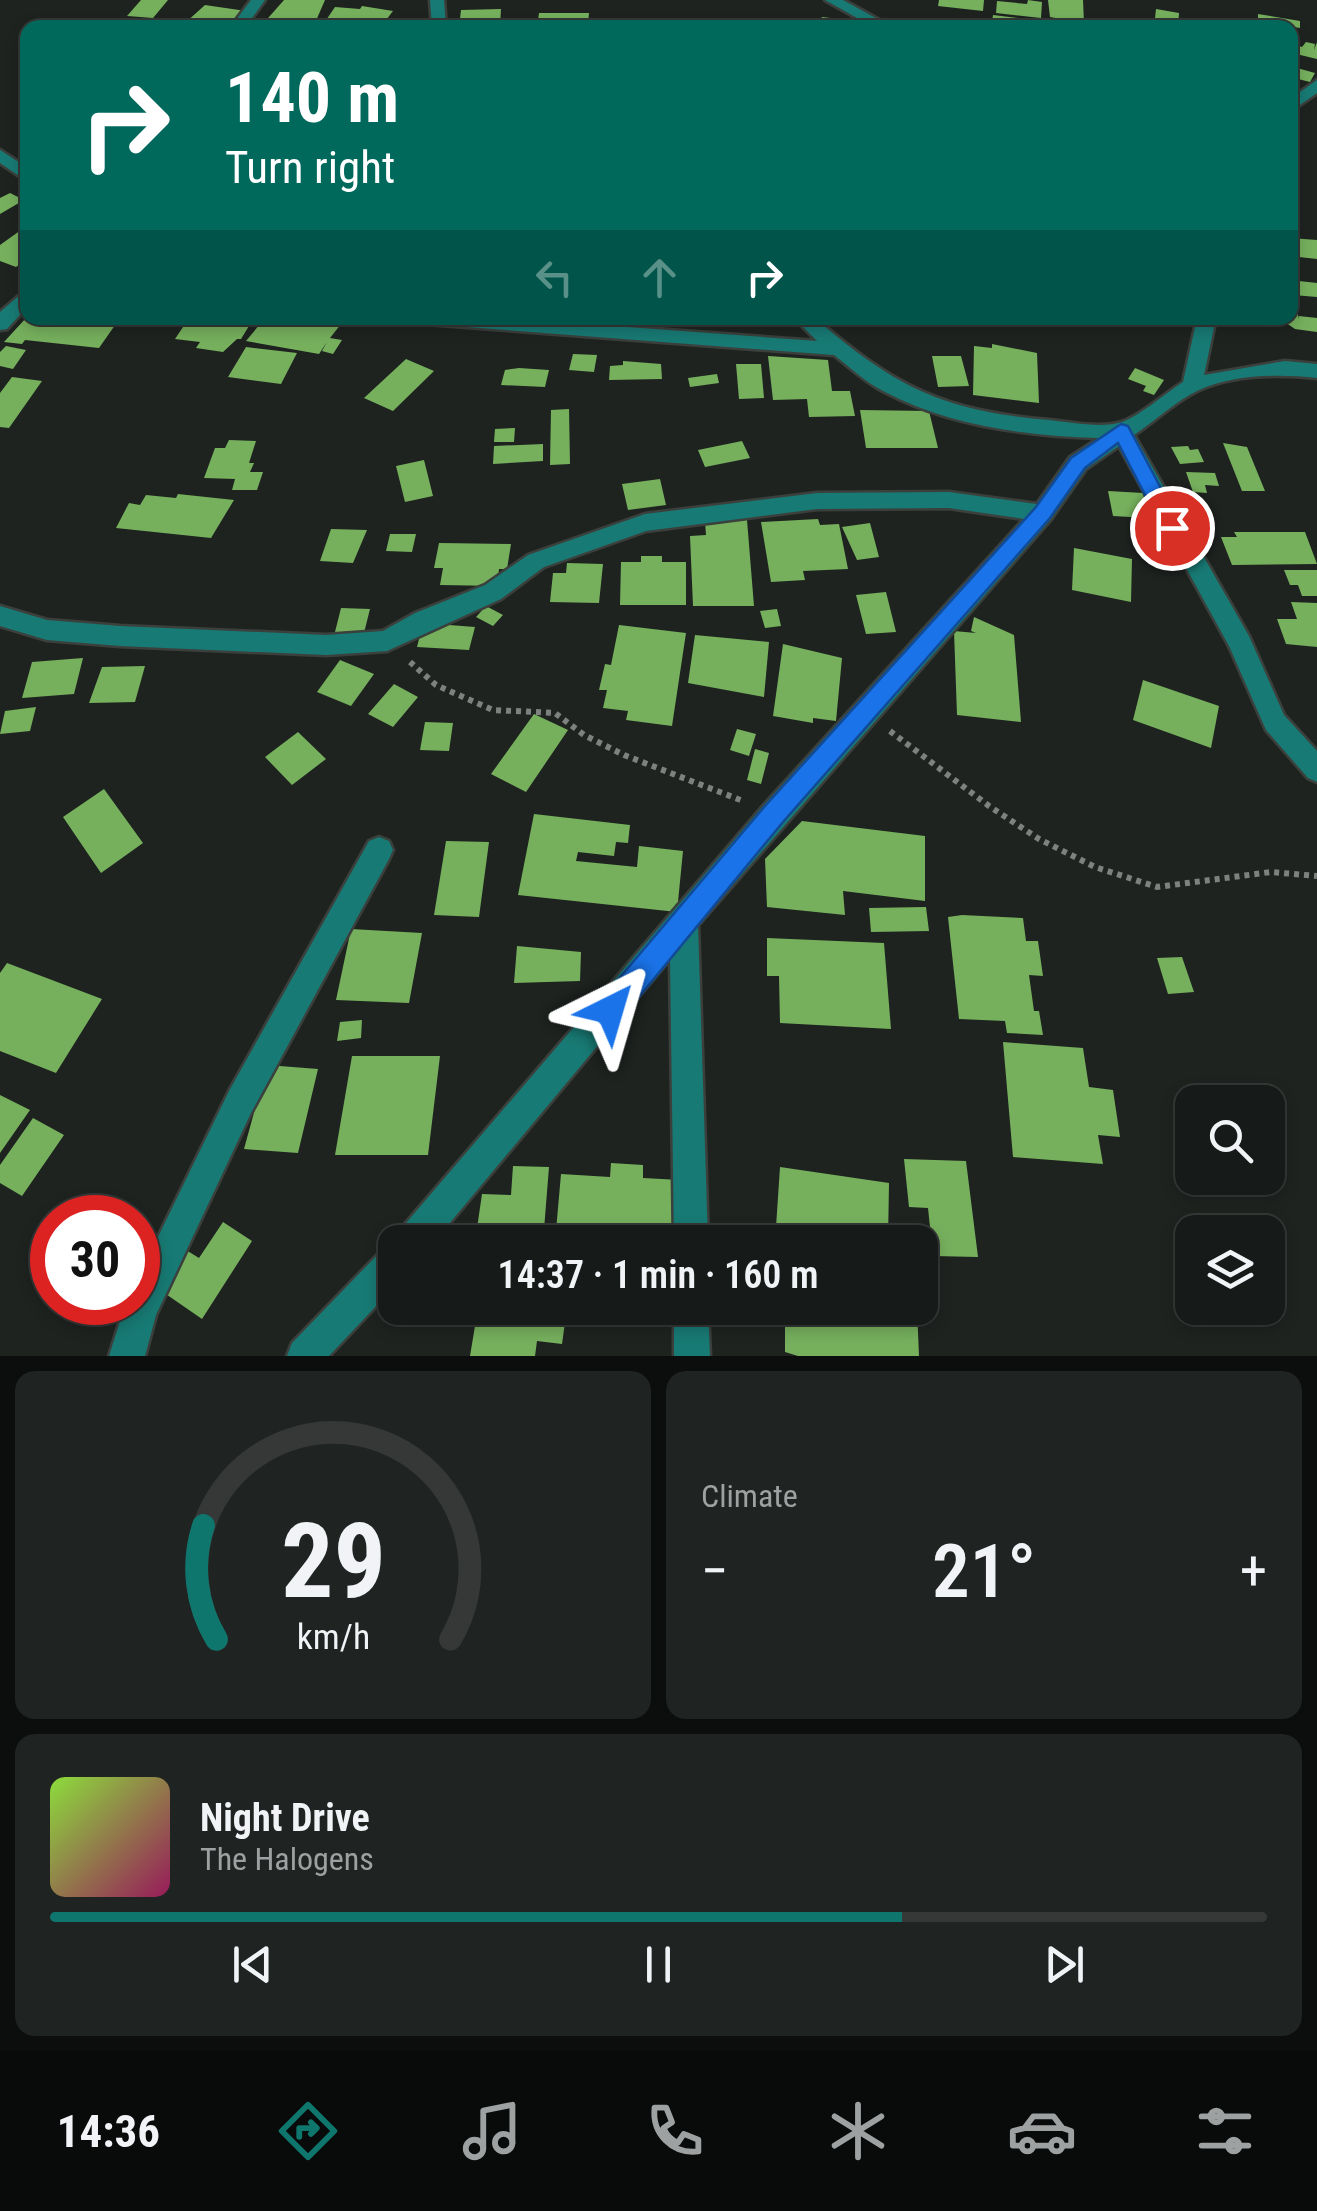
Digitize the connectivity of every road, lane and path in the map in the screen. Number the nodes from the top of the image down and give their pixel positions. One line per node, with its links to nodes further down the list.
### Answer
1 (832, 0): 2 (street)
2 (872, 20)
3 (20, 303): 4 (street)
4 (0, 324)
5 (518, 325): 8 (street)
6 (812, 325): 8 (street)
7 (1205, 325): 10 (street)
8 (839, 350): 11 (street)
9 (1317, 371): 10 (street)
10 (1192, 385): 11 (street)
11 (1121, 430): 12 (street); 16 (street)
12 (1043, 513): 14 (street); 15 (street)
13 (0, 616): 14 (street)
14 (387, 641): 17 (path)
15 (864, 712): 17 (street); 19 (path)
16 (1317, 770)
17 (774, 814): 20 (street)
18 (379, 850): 25 (street)
19 (1317, 876)
20 (684, 923): 21 (street); 22 (street)
21 (426, 1225)
22 (690, 1225)
23 (378, 1279): 26 (street)
24 (691, 1325): 27 (street)
25 (127, 1356)
26 (304, 1356)
27 (692, 1356)

